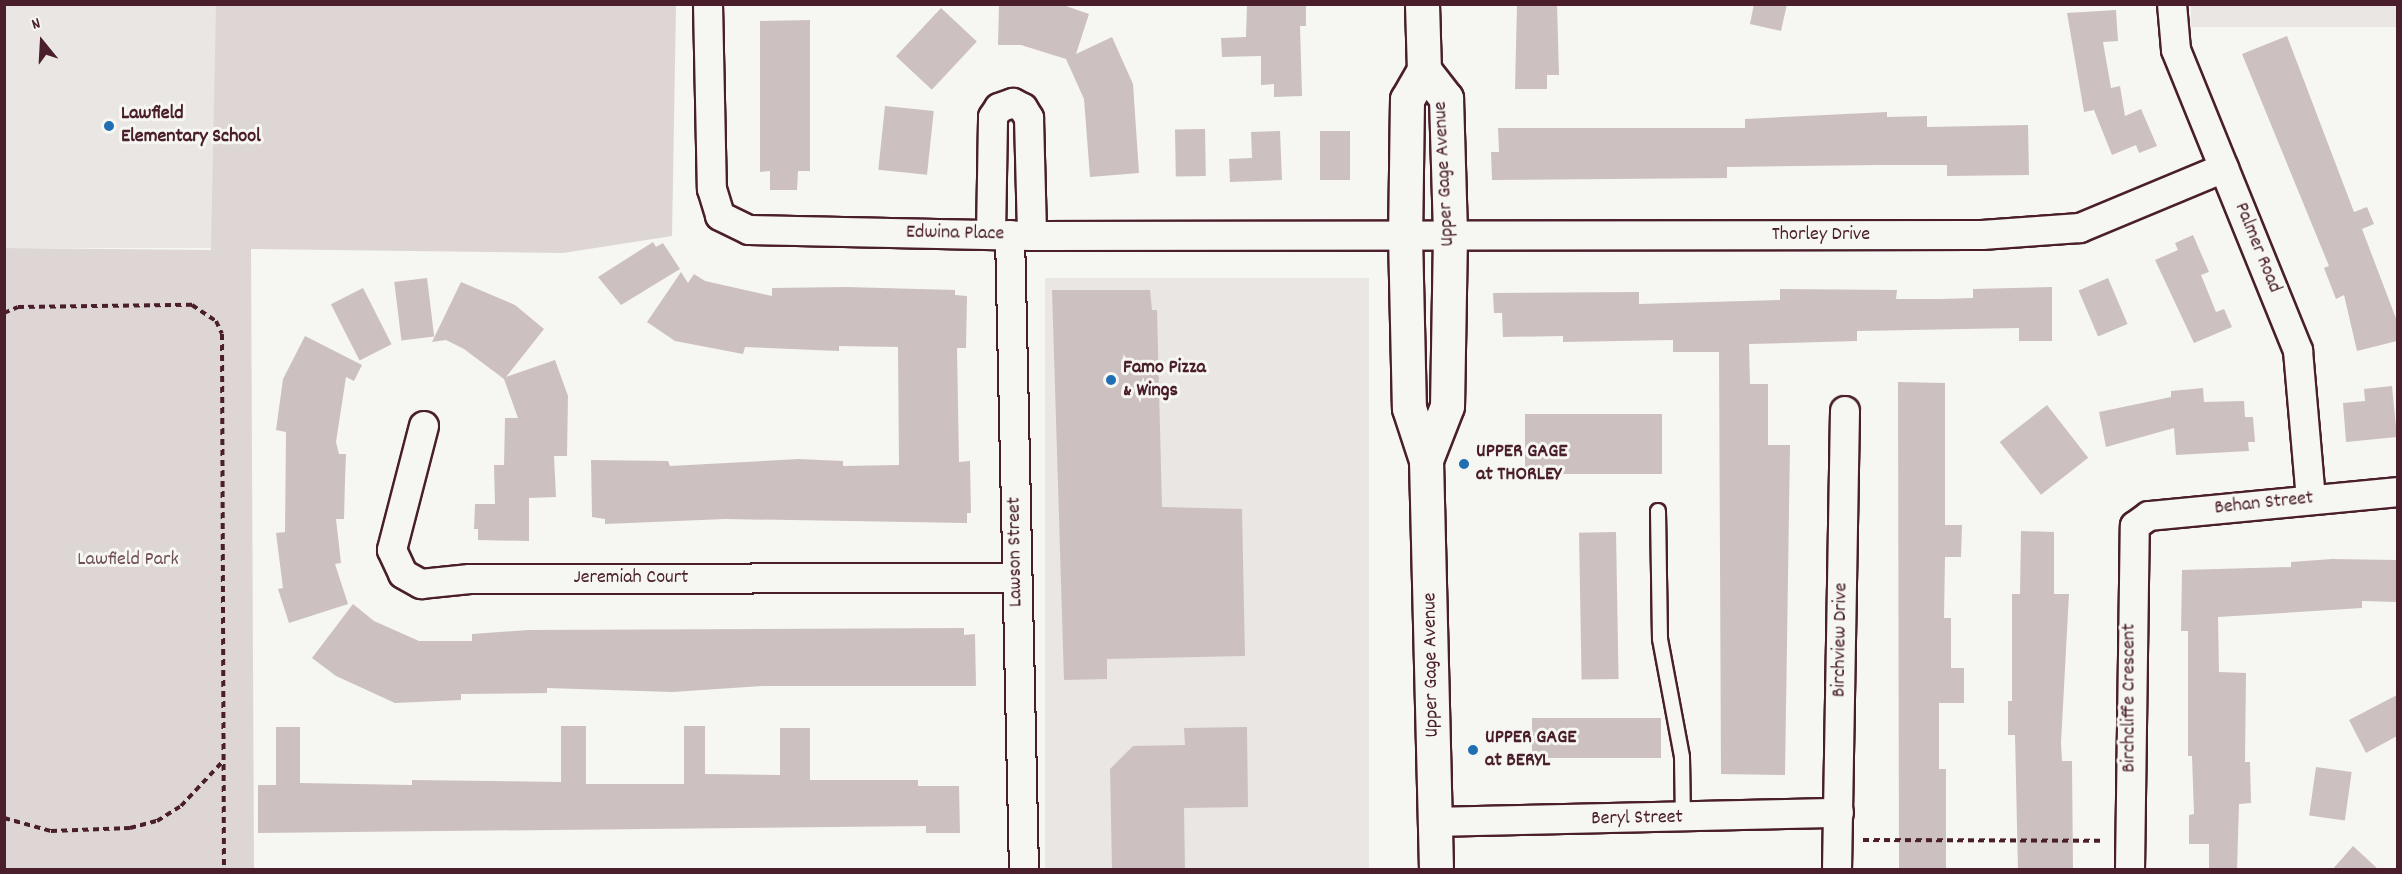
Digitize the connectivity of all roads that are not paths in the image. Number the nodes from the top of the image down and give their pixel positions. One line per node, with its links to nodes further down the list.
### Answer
1 (708, 4): 6 (street, Edwina Place)
2 (1422, 4): 4 (main road)
3 (2172, 4): 5 (street, Palmer Road)
4 (1424, 70): 7 (main road, Upper Gage Avenue); 8 (main road, Upper Gage Avenue)
5 (2224, 168): 8 (street, Thorley Drive); 13 (street, Palmer Road)
6 (1011, 235): 7 (street, Edwina Place); 16 (street, Lawson Street)
7 (1406, 235): 8 (street, Thorley Drive); 11 (main road, Upper Gage Avenue)
8 (1450, 235): 11 (main road, Upper Gage Avenue)
9 (1845, 411): 19 (street, Birchview Drive)
10 (424, 426): 16 (street, Jeremiah Court)
11 (1426, 460): 18 (main road, Upper Gage Avenue)
12 (2397, 492): 13 (street, Behan Street)
13 (2310, 499): 15 (street, Behan Street)
14 (1658, 511): 17 (lane)
15 (2135, 526): 23 (street, Birchcliffe Crescent)
16 (1017, 578): 20 (street, Lawson Street)
17 (1683, 819): 18 (street, Beryl Street); 19 (street, Beryl Street)
18 (1435, 822): 21 (main road, Upper Gage Avenue)
19 (1838, 827): 22 (street, Birchview Drive)
20 (1024, 870)
21 (1436, 870)
22 (1838, 870)
23 (2130, 870)

